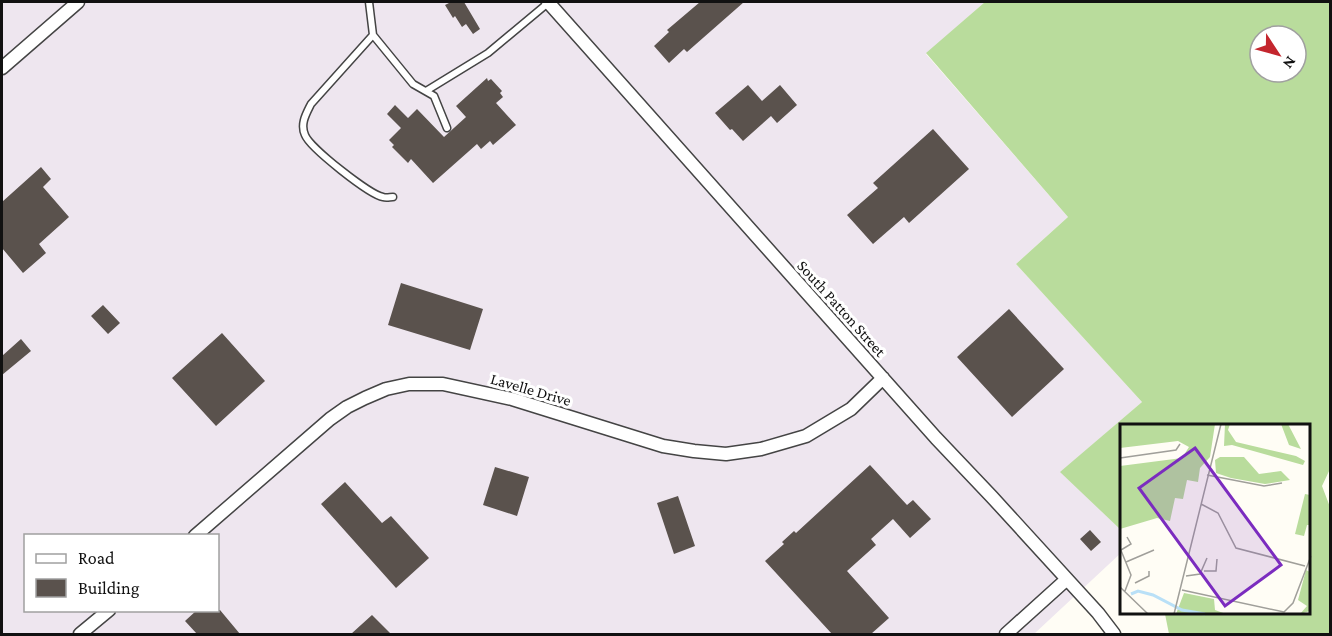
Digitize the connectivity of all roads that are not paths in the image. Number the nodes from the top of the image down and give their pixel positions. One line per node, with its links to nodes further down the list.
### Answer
1 (78, 2): 5 (street)
2 (369, 2): 4 (lane)
3 (548, 2): 6 (lane); 9 (street, South Patton Street)
4 (373, 35): 6 (lane); 8 (lane)
5 (2, 68)
6 (426, 91): 7 (lane)
7 (447, 128)
8 (393, 197)
9 (883, 378): 10 (street, Lavelle Drive); 11 (street, South Patton Street)
10 (197, 534)
11 (1067, 579): 14 (street); 15 (street, South Patton Street)
12 (107, 612): 13 (street)
13 (80, 634)
14 (1006, 634)
15 (1114, 634)

